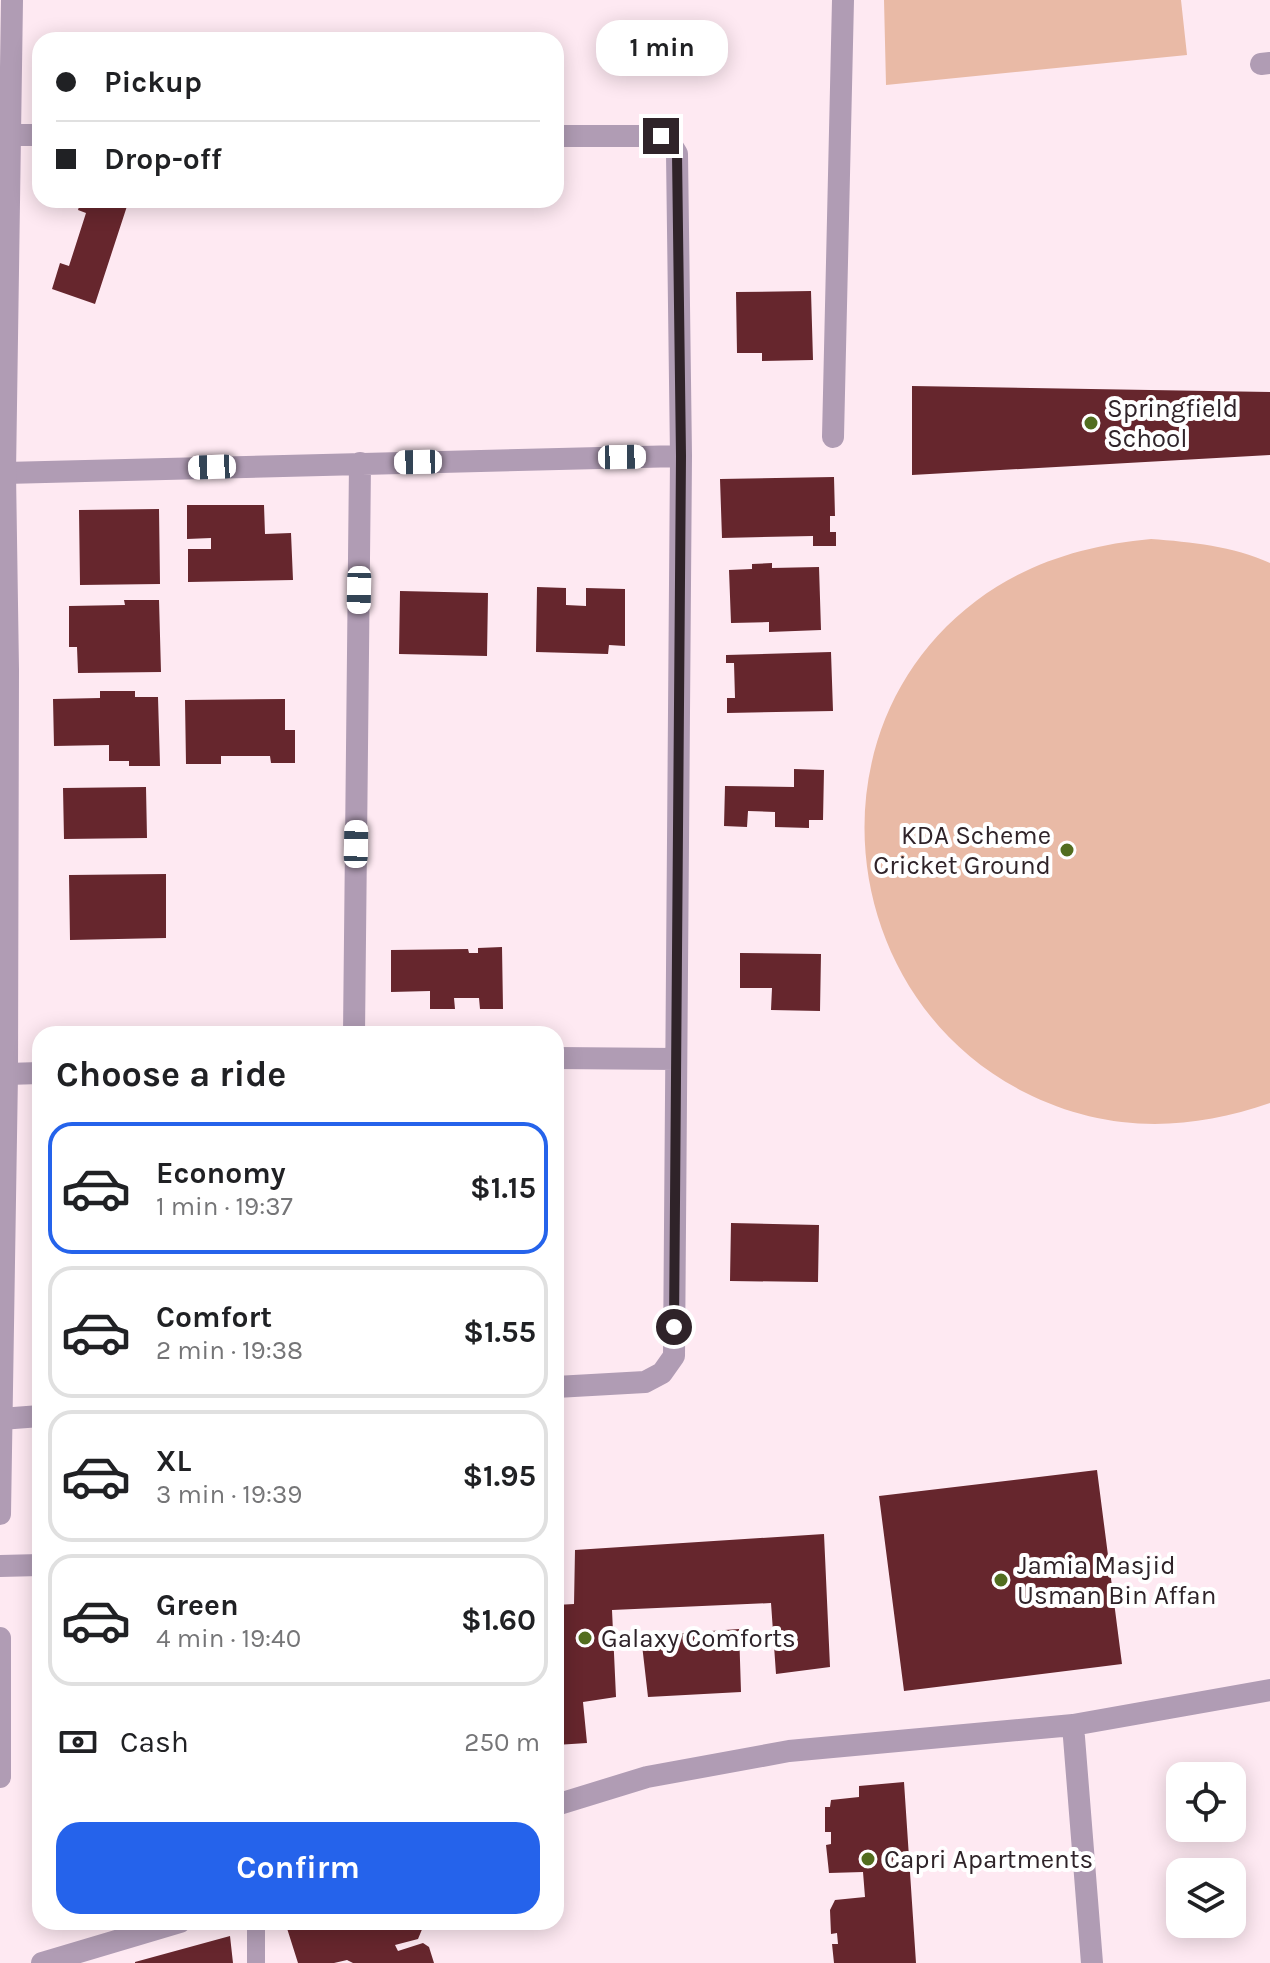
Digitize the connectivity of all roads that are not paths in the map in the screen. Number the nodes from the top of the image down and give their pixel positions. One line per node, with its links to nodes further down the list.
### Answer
1 (12, 0): 3 (street)
2 (843, 0): 7 (street)
3 (11, 135): 4 (street); 6 (street)
4 (32, 135)
5 (564, 136): 8 (street)
6 (5, 235): 10 (street)
7 (833, 437)
8 (681, 456): 9 (street); 14 (street)
9 (360, 463): 10 (street); 12 (street)
10 (5, 473): 11 (street)
11 (4, 670): 16 (street)
12 (354, 1026)
13 (564, 1058): 14 (street)
14 (676, 1059): 19 (street)
15 (32, 1073): 16 (street)
16 (7, 1074): 17 (street)
17 (2, 1176): 18 (street)
18 (2, 1233): 21 (street)
19 (564, 1387)
20 (32, 1417): 21 (street)
21 (1, 1419): 22 (street)
22 (0, 1514)
23 (32, 1565): 24 (street)
24 (0, 1566)
25 (0, 1638): 28 (street)
26 (1270, 1690): 27 (street)
27 (1073, 1725): 30 (street); 35 (street)
28 (0, 1744): 29 (street)
29 (0, 1777)
30 (564, 1803)
31 (153, 1930): 33 (street)
32 (256, 1930): 34 (lane)
33 (42, 1963)
34 (256, 1963)
35 (1092, 1963)

